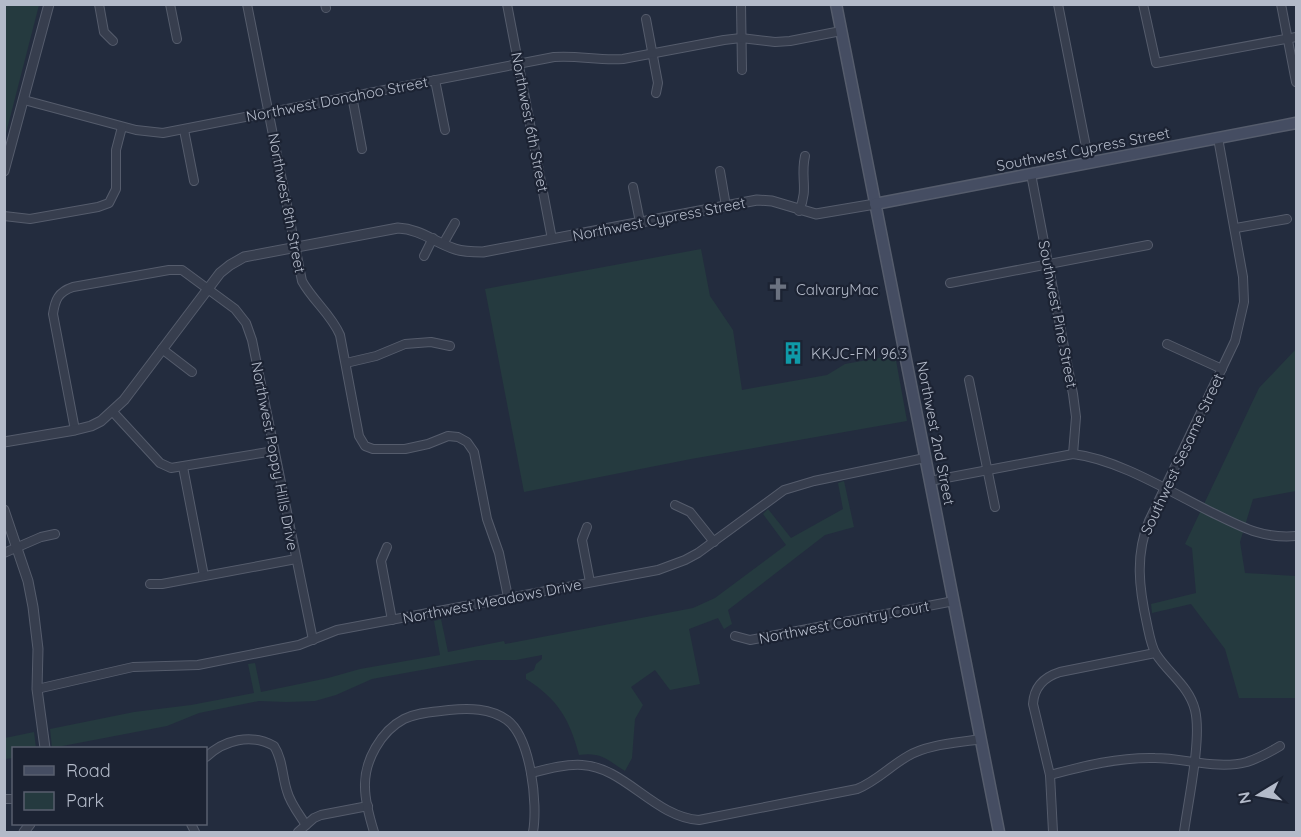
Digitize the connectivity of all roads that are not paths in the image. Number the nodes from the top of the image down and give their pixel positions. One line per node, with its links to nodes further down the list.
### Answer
1 (49, 4): 24 (street)
2 (99, 4): 16 (street)
3 (170, 4): 15 (street)
4 (247, 4): 25 (street, Northwest 8th Street)
5 (507, 4): 18 (street, Northwest 6th Street)
6 (741, 4): 13 (street)
7 (836, 4): 12 (main road, Northwest 2nd Street)
8 (1058, 4): 33 (street)
9 (1143, 4): 14 (street)
10 (1281, 4): 14 (street)
11 (646, 19): 17 (street)
12 (841, 31): 13 (street, Northwest Donahoo Street); 39 (main road, Northwest 2nd Street)
13 (741, 38): 17 (street, Northwest Donahoo Street); 19 (street)
14 (1292, 38): 21 (street)
15 (177, 39)
16 (113, 41)
17 (653, 54): 18 (street, Northwest Donahoo Street); 22 (street)
18 (519, 64): 20 (street, Northwest Donahoo Street); 48 (street, Northwest 6th Street)
19 (742, 70)
20 (435, 80): 23 (street, Northwest Donahoo Street); 29 (street)
21 (1296, 82)
22 (656, 93)
23 (352, 96): 25 (street, Northwest Donahoo Street); 31 (street)
24 (24, 100): 27 (street, Northwest Donahoo Street); 34 (street)
25 (268, 112): 28 (street, Northwest Donahoo Street); 51 (street, Northwest 8th Street)
26 (1296, 123): 30 (main road, Southwest Cypress Street)
27 (122, 127): 28 (street, Northwest Donahoo Street); 42 (street)
28 (184, 130): 37 (street)
29 (445, 130)
30 (1218, 138): 33 (main road, Southwest Cypress Street); 46 (street, Southwest Sesame Street)
31 (362, 149)
32 (805, 156): 41 (street)
33 (1089, 162): 36 (main road, Southwest Cypress Street)
34 (4, 171)
35 (720, 171): 40 (street)
36 (1031, 174): 39 (main road, Southwest Cypress Street); 53 (street, Southwest Pine Street)
37 (194, 181)
38 (633, 188): 44 (street)
39 (874, 204): 41 (street, Northwest Cypress Street); 68 (main road, Northwest 2nd Street)
40 (726, 206): 41 (street, Northwest Cypress Street); 44 (street, Northwest Cypress Street)
41 (800, 211)
42 (4, 216)
43 (1287, 219): 46 (street)
44 (640, 222): 48 (street, Northwest Cypress Street)
45 (455, 223): 49 (street)
46 (1236, 228): 60 (street, Southwest Sesame Street)
47 (433, 238): 49 (street, Northwest Cypress Street); 51 (street, Northwest Cypress Street); 52 (street)
48 (552, 239): 49 (street, Northwest Cypress Street)
49 (443, 244)
50 (1148, 245): 53 (street)
51 (294, 247): 55 (street, Northwest Cypress Street); 59 (street, Northwest 8th Street)
52 (424, 256)
53 (1048, 264): 54 (street); 67 (street, Southwest Pine Street)
54 (950, 283)
55 (208, 288): 58 (street, Northwest Cypress Street); 64 (street, Northwest Poppy Hills Drive); 66 (street, Northwest Poppy Hills Drive)
56 (1167, 344): 60 (street)
57 (450, 346): 59 (street)
58 (162, 349): 61 (street); 63 (street, Northwest Cypress Street)
59 (346, 363): 87 (street, Northwest 8th Street)
60 (1222, 369): 72 (street, Southwest Sesame Street)
61 (192, 372)
62 (969, 380): 70 (street)
63 (113, 412): 64 (street, Northwest Cypress Street); 69 (street)
64 (75, 430): 65 (street, Northwest Cypress Street)
65 (4, 442)
66 (274, 451): 69 (street); 83 (street, Northwest Poppy Hills Drive)
67 (1073, 454): 70 (street); 72 (street)
68 (925, 458): 71 (main road, Northwest 2nd Street); 79 (street, Northwest Meadows Drive)
69 (183, 467): 84 (street)
70 (988, 470): 71 (street); 74 (street)
71 (930, 481): 88 (main road, Northwest 2nd Street)
72 (1164, 489): 78 (street); 92 (street, Southwest Sesame Street)
73 (675, 504): 79 (street)
74 (995, 507)
75 (4, 510): 81 (street)
76 (587, 527): 85 (street)
77 (55, 534): 81 (street)
78 (1296, 536)
79 (714, 542): 85 (street, Northwest Meadows Drive)
80 (387, 547): 89 (street)
81 (17, 548): 82 (street); 93 (street)
82 (4, 553)
83 (296, 559): 84 (street); 91 (street, Northwest Poppy Hills Drive)
84 (204, 576): 86 (street)
85 (590, 582): 87 (street, Northwest Meadows Drive)
86 (150, 584)
87 (508, 597): 89 (street, Northwest Meadows Drive)
88 (954, 601): 90 (street, Northwest Country Court); 94 (main road, Northwest 2nd Street)
89 (392, 620): 91 (street, Northwest Meadows Drive)
90 (735, 636)
91 (312, 640): 93 (street, Northwest Meadows Drive)
92 (1155, 653): 98 (street, Southwest Sesame Street); 100 (street)
93 (37, 689): 96 (street)
94 (981, 739): 99 (street); 106 (main road, Northwest 2nd Street)
95 (1280, 746): 98 (street)
96 (45, 747)
97 (207, 756): 102 (street)
98 (1193, 761): 100 (street); 108 (street, Southwest Sesame Street)
99 (531, 773): 101 (street); 105 (street)
100 (1050, 775): 107 (street)
101 (368, 806): 102 (street); 104 (street)
102 (306, 825): 103 (street)
103 (298, 832)
104 (374, 832)
105 (532, 832)
106 (999, 832)
107 (1053, 832)
108 (1184, 832)

